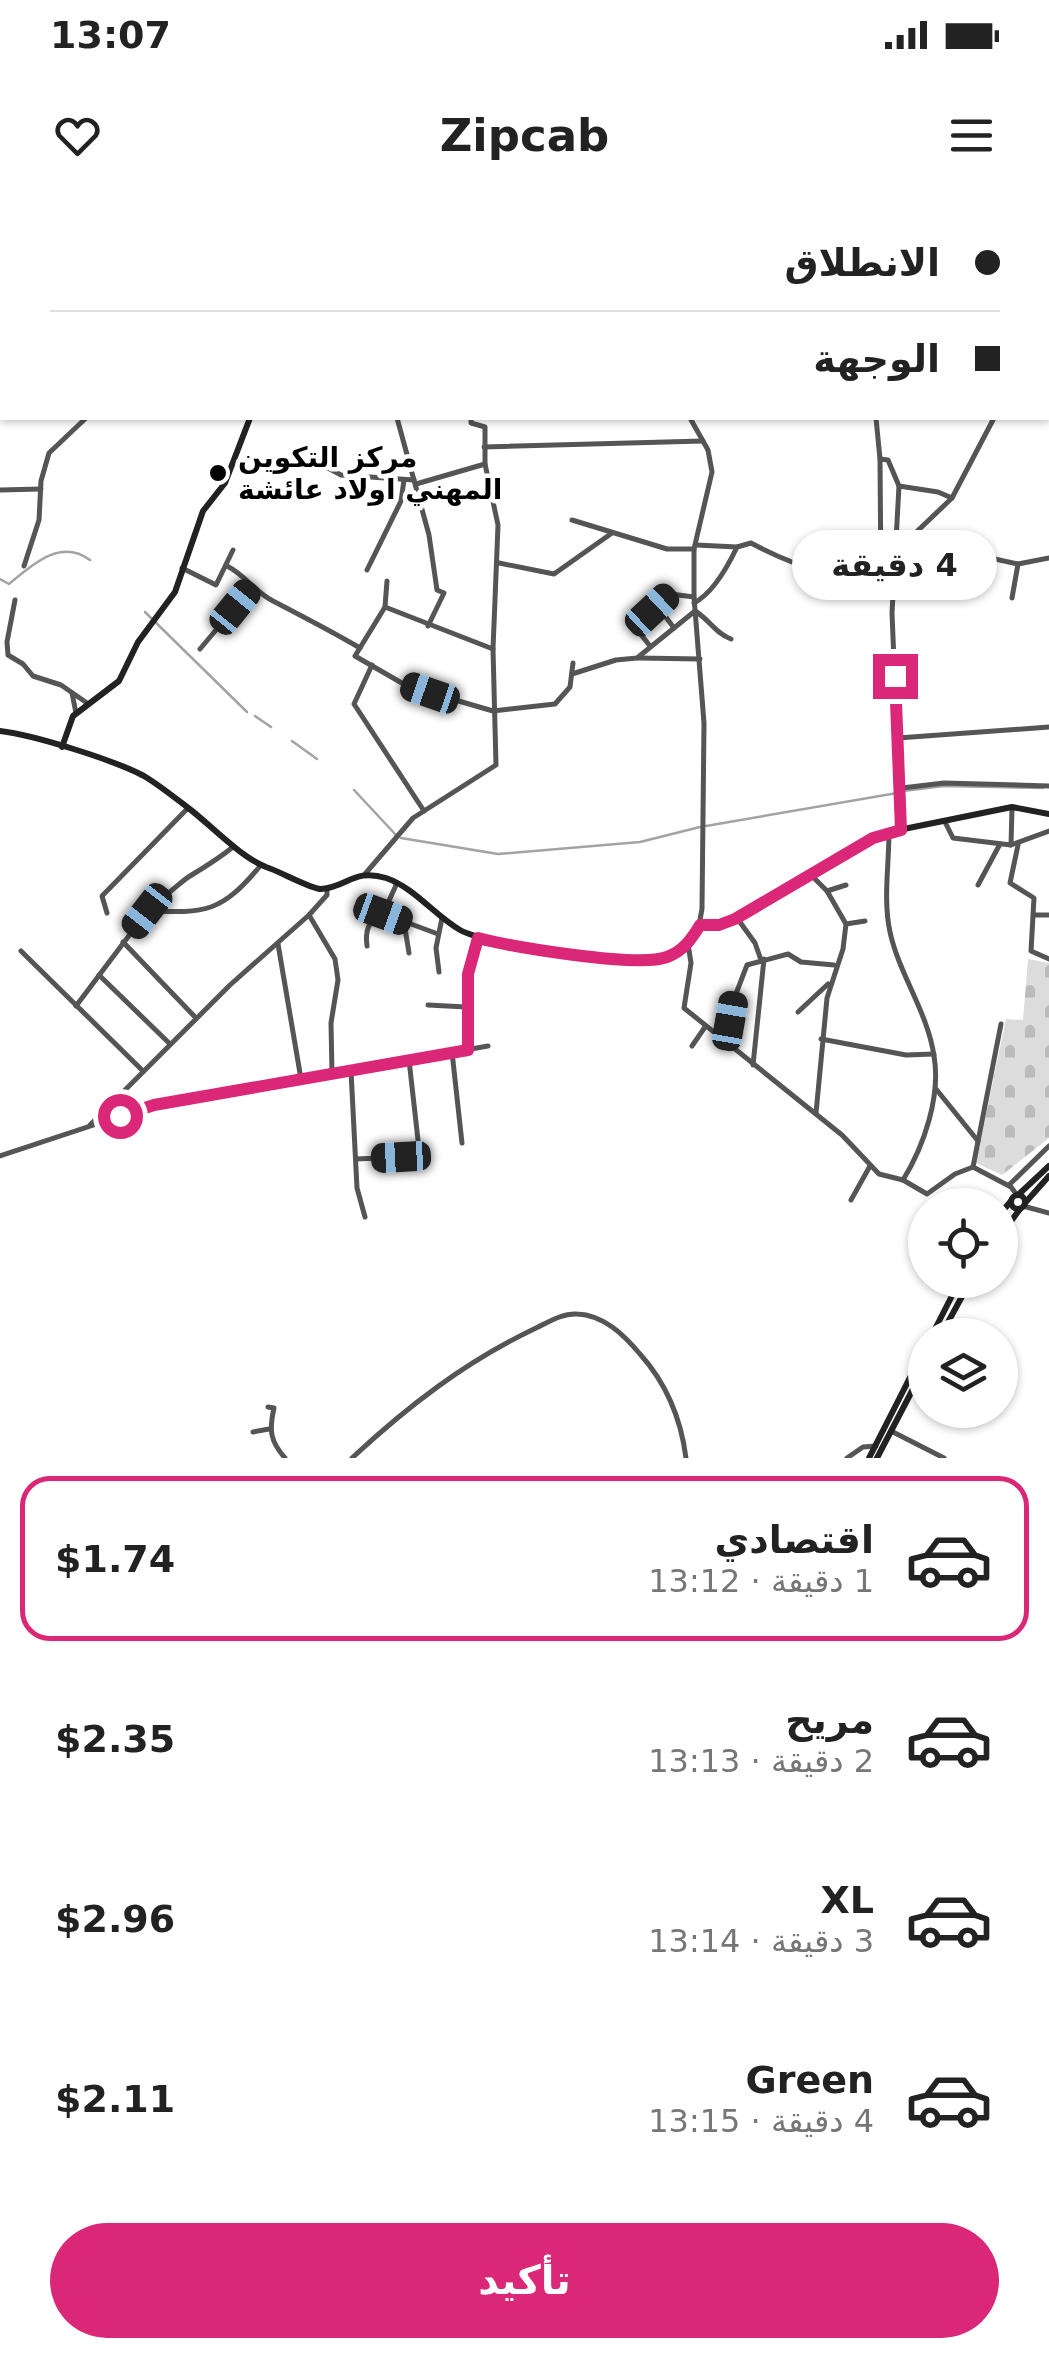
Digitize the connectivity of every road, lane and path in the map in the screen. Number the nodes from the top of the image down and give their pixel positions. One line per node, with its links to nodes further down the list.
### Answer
1 (84, 420): 16 (street)
2 (249, 420): 31 (street)
3 (398, 420): 14 (street)
4 (471, 420): 9 (street)
5 (691, 420): 8 (street)
6 (876, 420): 11 (street)
7 (993, 420): 18 (street)
8 (703, 441): 9 (street); 23 (street)
9 (484, 447): 12 (street)
10 (337, 448): 13 (street)
11 (880, 459): 15 (street); 34 (street)
12 (485, 464): 14 (street); 27 (street)
13 (404, 480): 14 (street); 32 (street)
14 (416, 482): 45 (street)
15 (899, 486): 18 (street); 22 (street)
16 (41, 488): 17 (street); 29 (street)
17 (0, 490)
18 (952, 498): 21 (street)
19 (572, 520): 20 (street)
20 (612, 533): 23 (street); 27 (street)
21 (908, 540): 22 (street); 28 (street)
22 (896, 543): 35 (street)
23 (695, 547): 24 (street); 41 (street)
24 (737, 547): 34 (street); 41 (street)
25 (233, 550): 30 (street)
26 (1049, 558): 28 (street)
27 (498, 563): 51 (street)
28 (1018, 564): 39 (street)
29 (24, 566)
30 (227, 566): 31 (street); 36 (street)
31 (182, 568): 58 (street)
32 (368, 570)
33 (387, 581): 42 (street)
34 (881, 583): 35 (street)
35 (893, 583): 63 (street)
36 (253, 586): 49 (street); 50 (street)
37 (655, 592): 38 (street)
38 (670, 594): 41 (street); 48 (street)
39 (1012, 598)
40 (16, 600): 57 (street)
41 (694, 600): 43 (street)
42 (385, 607): 45 (street); 49 (street)
43 (695, 611): 46 (street); 47 (street); 53 (street)
44 (662, 612): 46 (street)
45 (428, 626): 51 (street)
46 (674, 628): 48 (street)
47 (732, 638)
48 (651, 646): 52 (street)
49 (360, 648): 55 (street)
50 (200, 649)
51 (493, 649): 59 (street)
52 (638, 658): 53 (street); 56 (street)
53 (700, 659): 97 (street)
54 (572, 663): 56 (street)
55 (372, 665): 59 (street); 69 (street)
56 (572, 674): 59 (street)
57 (72, 693): 58 (street); 60 (street)
58 (87, 703): 60 (street)
59 (493, 711): 69 (street)
60 (76, 713): 64 (street)
61 (1049, 727): 63 (street)
62 (0, 731): 64 (street)
63 (898, 738): 66 (street)
64 (62, 747): 68 (street)
65 (1049, 786): 66 (street)
66 (901, 788): 72 (street)
67 (1012, 807): 70 (street); 71 (street); 77 (street)
68 (188, 808): 76 (street); 87 (street)
69 (424, 811): 79 (street)
70 (1049, 814)
71 (945, 822): 72 (street); 75 (street)
72 (901, 830): 74 (street)
73 (1049, 831): 77 (street)
74 (890, 832): 80 (street); 126 (street)
75 (1000, 844): 77 (street); 83 (street)
76 (235, 845): 78 (street); 86 (street)
77 (1014, 845): 89 (street)
78 (261, 865): 84 (street); 86 (street)
79 (365, 874): 81 (street); 84 (street)
80 (812, 876): 85 (street); 93 (street)
81 (397, 884): 88 (street); 92 (street)
82 (846, 885): 85 (street)
83 (978, 886)
84 (327, 888): 91 (street)
85 (827, 891): 96 (street)
86 (147, 911): 100 (street)
87 (106, 912)
88 (383, 914): 95 (street); 103 (street)
89 (1034, 915): 90 (street); 106 (street)
90 (1049, 915)
91 (310, 916): 101 (street); 131 (street)
92 (442, 918): 98 (street); 99 (street)
93 (738, 918): 97 (street); 107 (street)
94 (865, 920): 96 (street)
95 (404, 922): 98 (street); 105 (street)
96 (846, 924): 108 (street)
97 (700, 925): 102 (street)
98 (438, 934): 109 (street)
99 (478, 938): 102 (street); 114 (street)
100 (123, 942): 110 (street); 116 (street)
101 (278, 942): 116 (street); 132 (street)
102 (688, 944): 118 (street)
103 (366, 946)
104 (21, 951): 112 (street)
105 (409, 953)
106 (1049, 958)
107 (762, 959): 108 (street); 120 (street); 128 (street)
108 (835, 965): 111 (street)
109 (439, 972)
110 (98, 975): 112 (street); 121 (street)
111 (831, 982): 115 (street); 119 (street)
112 (76, 1006): 130 (street)
113 (428, 1006): 114 (street)
114 (466, 1007): 124 (street)
115 (798, 1012)
116 (196, 1018): 121 (street)
117 (1001, 1024): 137 (street)
118 (705, 1027): 120 (street); 123 (street)
119 (822, 1038): 126 (street); 134 (street)
120 (726, 1043): 128 (street)
121 (170, 1044): 130 (street)
122 (488, 1046): 124 (street)
123 (692, 1046)
124 (468, 1050): 125 (street)
125 (452, 1052): 127 (street); 138 (street)
126 (934, 1054): 133 (street)
127 (408, 1060): 129 (street); 136 (street)
128 (753, 1066): 134 (street)
129 (351, 1070): 131 (street); 142 (street)
130 (143, 1071): 135 (street)
131 (332, 1073): 132 (street)
132 (301, 1079): 135 (street)
133 (936, 1088): 137 (street); 147 (street)
134 (816, 1115): 143 (street)
135 (88, 1127): 140 (street)
136 (418, 1140)
137 (978, 1141): 145 (street)
138 (462, 1143)
139 (1049, 1146): 148 (street)
140 (0, 1156)
141 (401, 1157): 142 (street)
142 (356, 1160): 156 (street)
143 (870, 1166): 147 (street); 151 (street)
144 (1049, 1166): 150 (street)
145 (973, 1167): 147 (street); 148 (street)
146 (1049, 1176): 152 (street)
147 (903, 1180)
148 (1009, 1185): 149 (street)
149 (1010, 1188)
150 (1018, 1194)
151 (851, 1200)
152 (1023, 1206): 153 (street); 154 (street); 155 (street)
153 (1018, 1207)
154 (1018, 1213)
155 (1049, 1213)
156 (365, 1217)
157 (908, 1382): 163 (street)
158 (908, 1399): 162 (street)
159 (268, 1406): 160 (street)
160 (269, 1429): 161 (street); 164 (street)
161 (253, 1432)
162 (891, 1432): 169 (street); 170 (street)
163 (876, 1446): 167 (street); 168 (street)
164 (285, 1458)
165 (352, 1458): 166 (street)
166 (686, 1458)
167 (848, 1458)
168 (869, 1458)
169 (877, 1458)
170 (944, 1458)

